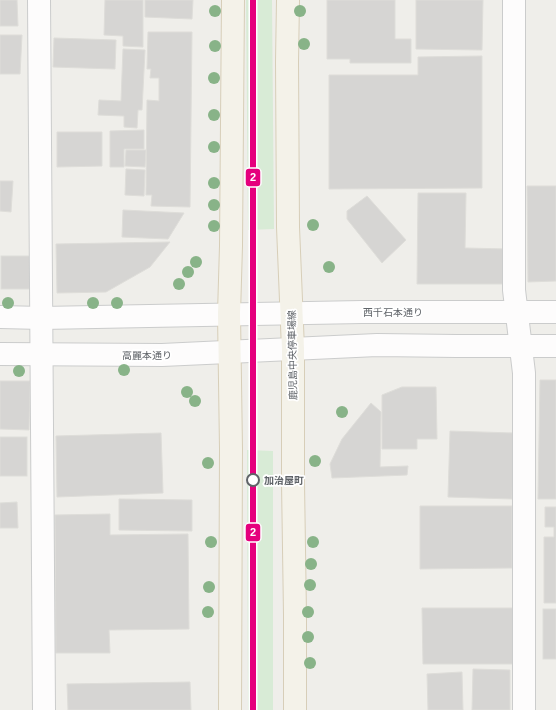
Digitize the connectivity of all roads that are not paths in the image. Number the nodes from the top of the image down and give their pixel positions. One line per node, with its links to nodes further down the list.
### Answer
1 (39, 0): 10 (street)
2 (232, 0): 8 (main road)
3 (288, 0): 7 (main road, 鹿児島中央停車場線)
4 (514, 0): 5 (street)
5 (517, 312): 6 (street, 西千石本通り); 7 (street, 西千石本通り); 11 (street)
6 (556, 312)
7 (291, 313): 8 (street, 西千石本通り); 13 (main road, 鹿児島中央停車場線)
8 (229, 314): 10 (street); 14 (main road)
9 (0, 317): 10 (street)
10 (42, 318): 16 (street)
11 (521, 346): 12 (street); 13 (street); 20 (street)
12 (556, 346)
13 (293, 349): 14 (street, 高麗本通り); 19 (main road, 鹿児島中央停車場線)
14 (229, 352): 16 (street, 高麗本通り); 18 (main road)
15 (0, 354): 16 (street, 高麗本通り)
16 (41, 354): 17 (street)
17 (44, 710)
18 (230, 710)
19 (294, 710)
20 (524, 710)

